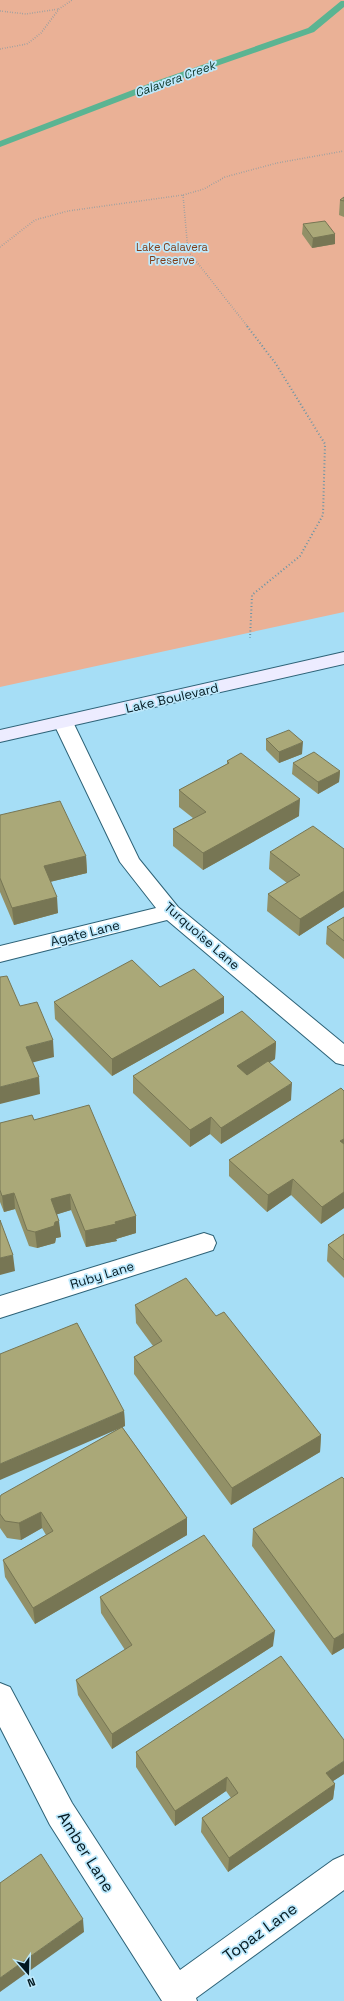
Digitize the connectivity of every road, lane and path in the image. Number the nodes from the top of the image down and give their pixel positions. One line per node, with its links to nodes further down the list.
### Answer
1 (72, 0): 2 (path)
2 (59, 9): 3 (path); 4 (path)
3 (0, 11)
4 (0, 49)
5 (344, 150): 6 (path)
6 (183, 195): 7 (path); 8 (path)
7 (0, 247)
8 (250, 638)
9 (344, 658): 10 (main road, Lake Boulevard)
10 (63, 722): 11 (main road, Lake Boulevard); 12 (street, Turquoise Lane)
11 (0, 736)
12 (171, 912): 13 (street, Agate Lane); 14 (street, Turquoise Lane)
13 (0, 954)
14 (344, 1057)
15 (204, 1243): 16 (street, Ruby Lane)
16 (0, 1307)
17 (0, 1697): 19 (street, Amber Lane)
18 (344, 1871): 19 (street, Topaz Lane)
19 (179, 1997)

